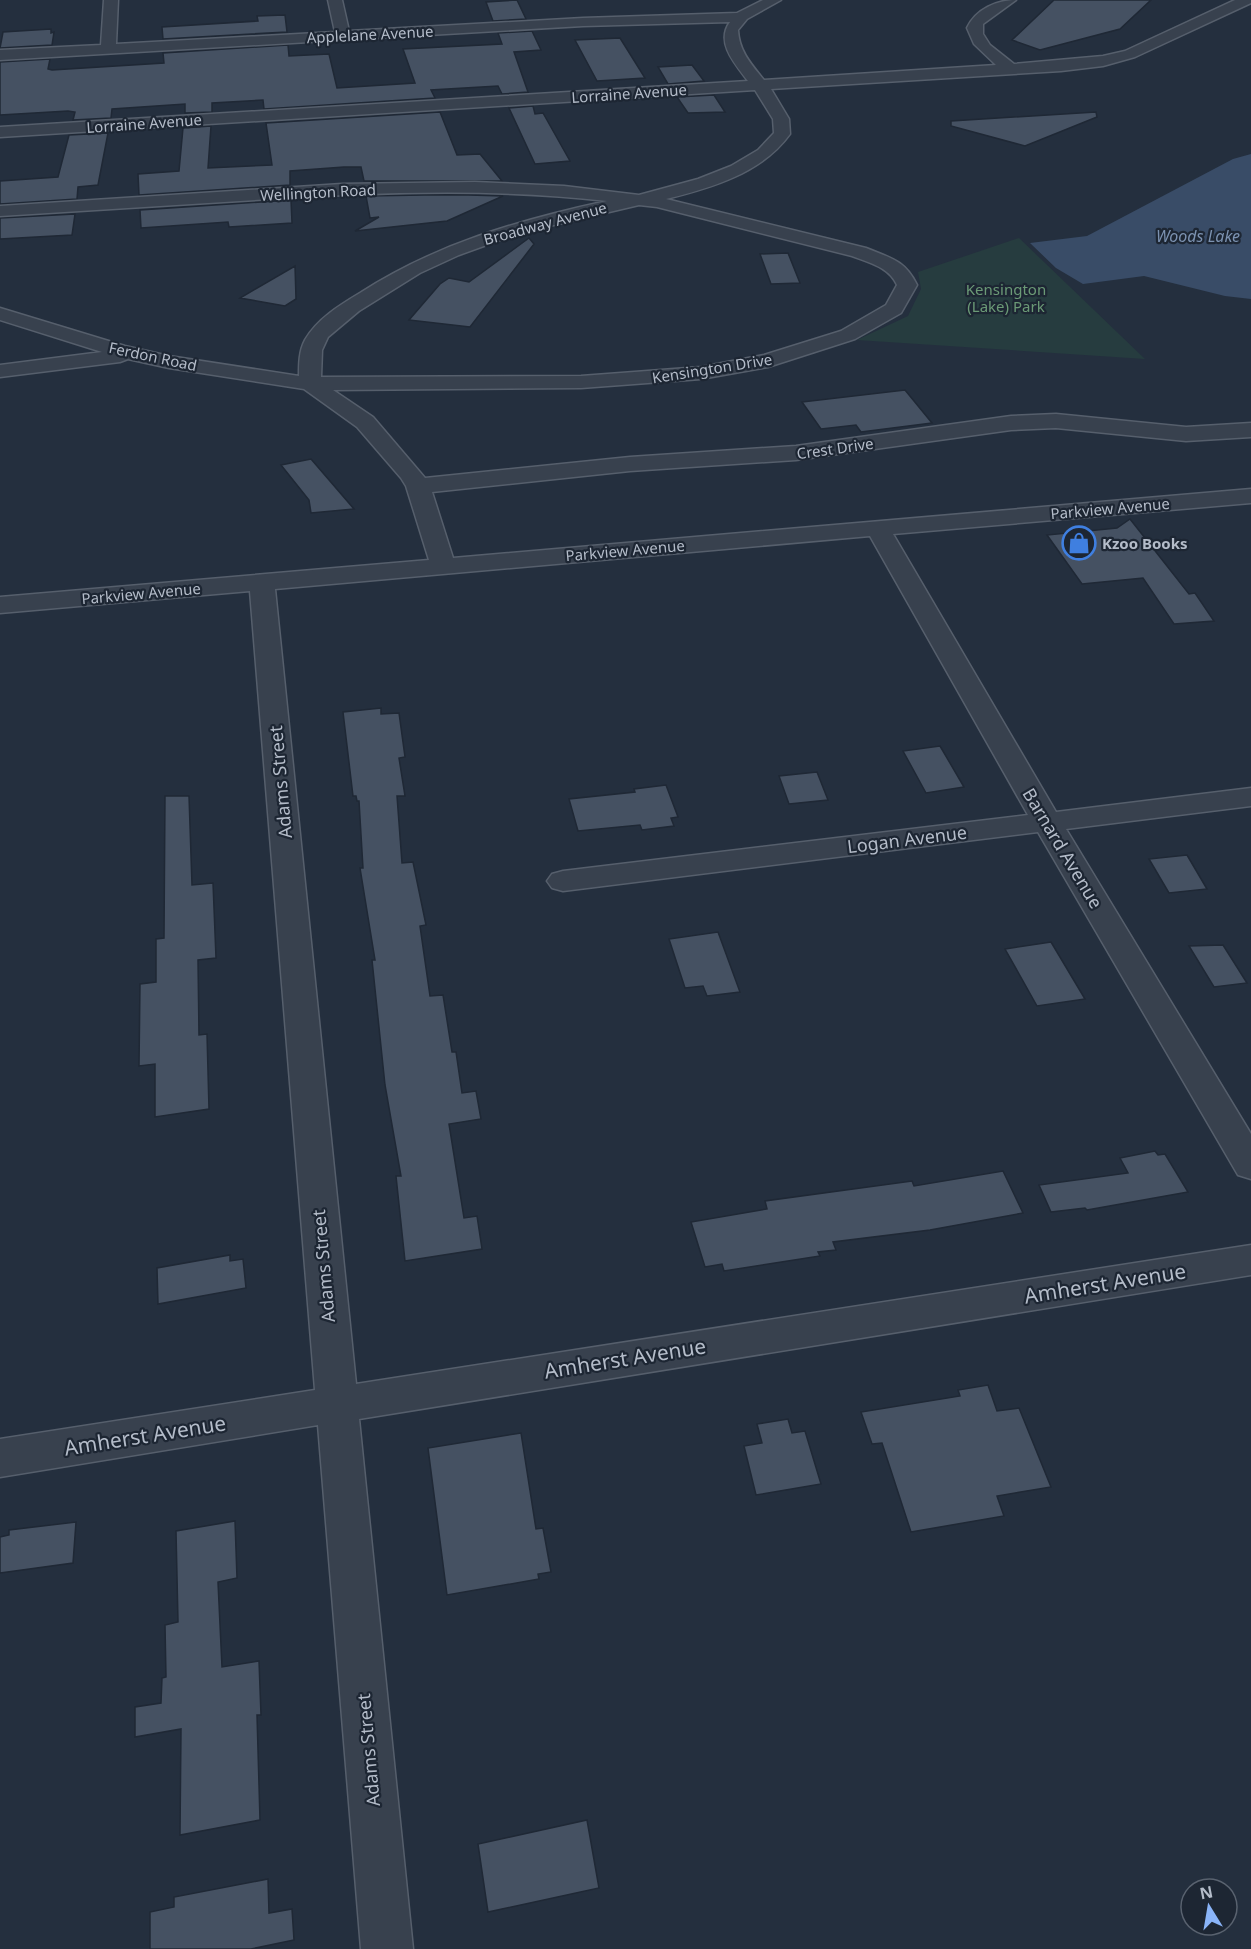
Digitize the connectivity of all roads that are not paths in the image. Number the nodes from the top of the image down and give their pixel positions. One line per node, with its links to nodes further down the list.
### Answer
1 (111, 0): 10 (street)
2 (335, 0): 9 (street)
3 (774, 0): 7 (street)
4 (1009, 0): 12 (street)
5 (1246, 0): 12 (street, Lorraine Avenue)
6 (574, 8): 8 (street)
7 (741, 17): 8 (street, Applelane Avenue); 13 (street, Broadway Avenue)
8 (583, 22): 9 (street, Applelane Avenue)
9 (344, 36): 10 (street, Applelane Avenue)
10 (108, 49): 11 (street, Applelane Avenue)
11 (0, 55)
12 (1010, 69): 13 (street, Lorraine Avenue)
13 (760, 85): 14 (street, Lorraine Avenue); 15 (street, Broadway Avenue)
14 (0, 132)
15 (637, 200): 16 (street, Wellington Road); 20 (street, Broadway Avenue); 20 (street, Kensington Drive)
16 (0, 211)
17 (0, 314): 18 (street, Ferdon Road)
18 (137, 354): 19 (street); 20 (street, Ferdon Road)
19 (0, 370)
20 (310, 384): 22 (street)
21 (1251, 430): 22 (street, Crest Drive)
22 (418, 486): 25 (street)
23 (1251, 496): 24 (street, Parkview Avenue)
24 (878, 528): 25 (street, Parkview Avenue); 29 (street, Barnard Avenue)
25 (442, 566): 26 (street, Parkview Avenue)
26 (262, 582): 27 (street, Parkview Avenue); 33 (street, Adams Street)
27 (0, 605)
28 (1251, 797): 29 (street, Logan Avenue)
29 (1047, 822): 30 (street, Logan Avenue); 31 (street, Barnard Avenue)
30 (563, 880)
31 (1251, 1165)
32 (1251, 1260): 33 (street, Amherst Avenue)
33 (336, 1404): 34 (street, Amherst Avenue); 35 (street, Adams Street)
34 (0, 1458)
35 (387, 1949)

